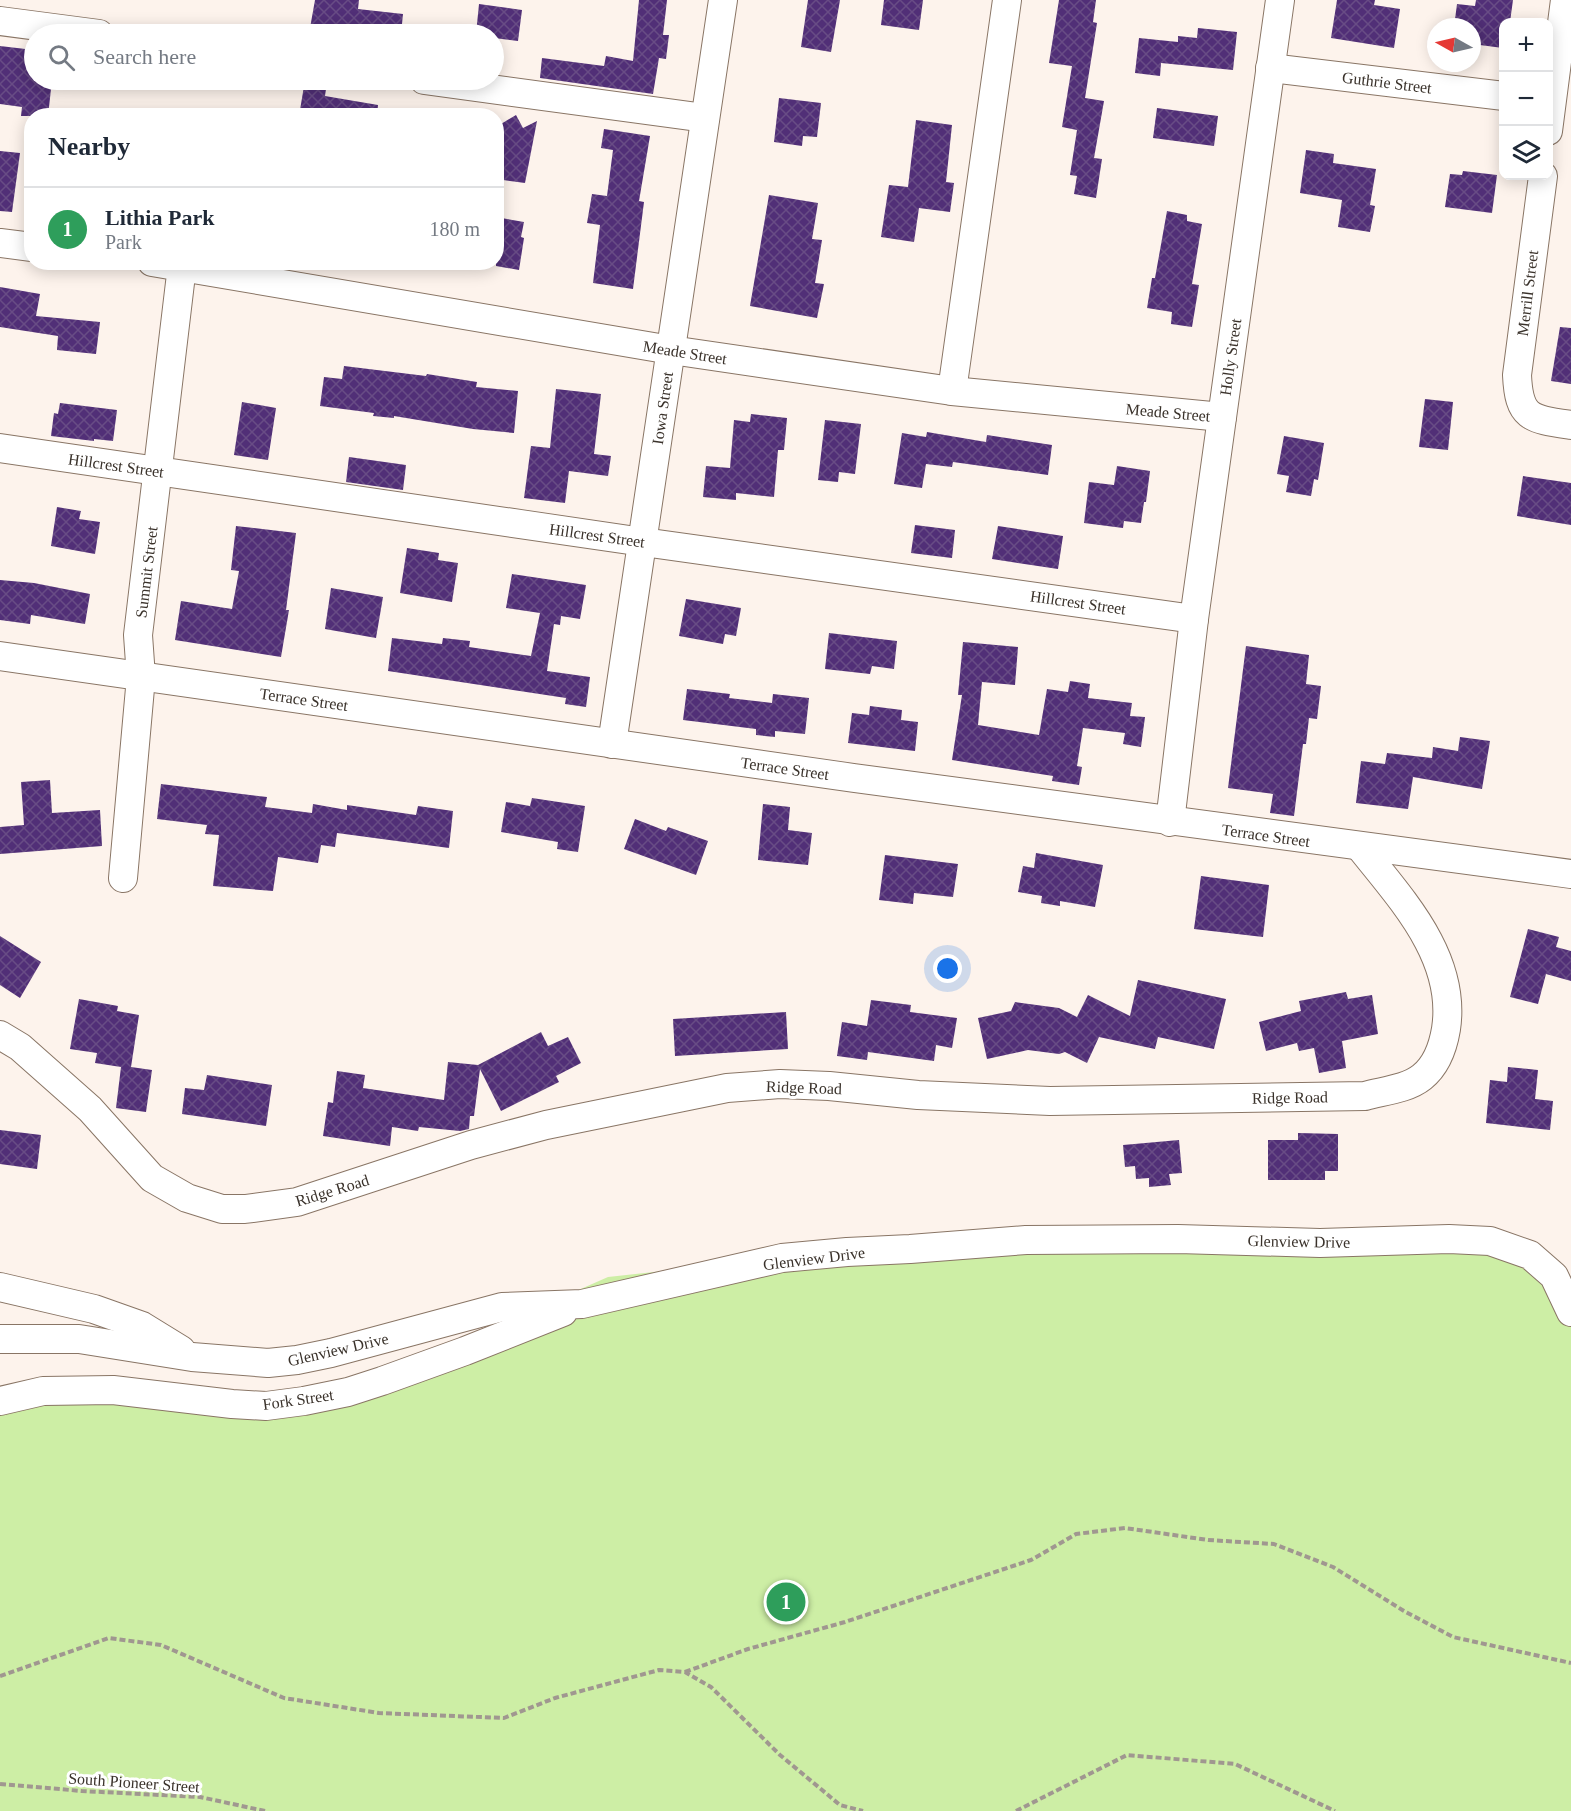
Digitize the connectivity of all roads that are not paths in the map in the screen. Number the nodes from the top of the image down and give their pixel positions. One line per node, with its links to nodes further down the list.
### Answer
1 (723, 0): 11 (street, Iowa Street)
2 (1007, 0): 19 (street)
3 (1280, 0): 7 (street, Holly Street)
4 (1565, 0): 10 (street)
5 (0, 21): 6 (street)
6 (24, 24)
7 (1270, 68): 9 (street, Guthrie Street); 20 (street, Holly Street)
8 (498, 90): 11 (street)
9 (1499, 96)
10 (1557, 103): 12 (street)
11 (705, 118): 18 (street, Iowa Street)
12 (1550, 126)
13 (1542, 180): 21 (street, Merrill Street)
14 (0, 243): 15 (street)
15 (24, 246)
16 (182, 270): 23 (street, Summit Street)
17 (205, 270): 18 (street, Meade Street)
18 (671, 350): 19 (street, Meade Street); 24 (street, Iowa Street)
19 (952, 391): 20 (street, Meade Street)
20 (1222, 417): 25 (street, Holly Street)
21 (1571, 425)
22 (0, 448): 23 (street, Hillcrest Street)
23 (159, 471): 24 (street, Hillcrest Street); 27 (street, Summit Street)
24 (643, 542): 25 (street, Hillcrest Street); 28 (street, Iowa Street)
25 (1194, 619): 29 (street, Holly Street)
26 (0, 656): 27 (street, Terrace Street)
27 (141, 677): 28 (street, Terrace Street); 32 (street, Summit Street)
28 (612, 744): 29 (street, Terrace Street)
29 (1170, 822): 30 (street, Terrace Street)
30 (1360, 847): 31 (street, Terrace Street); 33 (street, Ridge Road)
31 (1571, 874)
32 (123, 879)
33 (0, 1035)
34 (0, 1287): 38 (street)
35 (582, 1304): 36 (street, Glenview Drive); 38 (street, Glenview Drive); 39 (street, Fork Street)
36 (1571, 1312)
37 (0, 1339): 38 (street, Glenview Drive)
38 (192, 1357)
39 (0, 1401)

